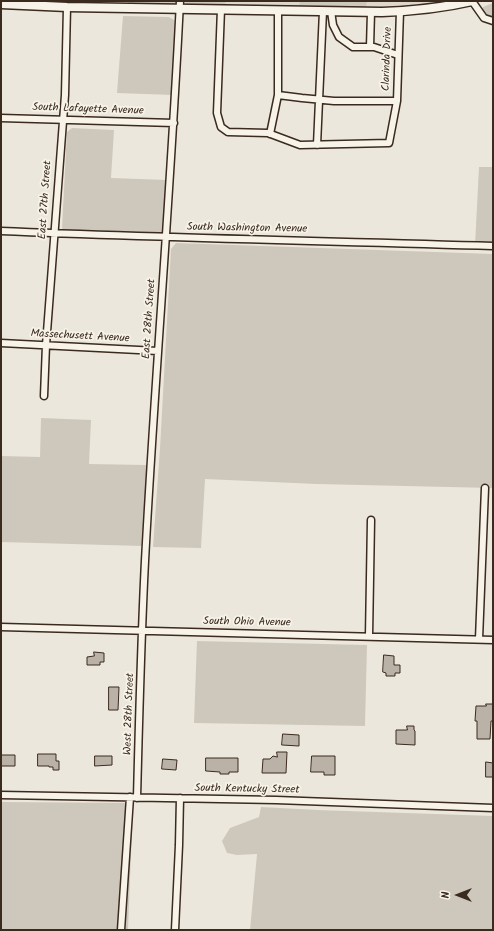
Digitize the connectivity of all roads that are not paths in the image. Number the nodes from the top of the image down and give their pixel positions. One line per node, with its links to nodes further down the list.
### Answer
1 (472, 1): 9 (main road); 11 (street)
2 (1, 4): 3 (main road)
3 (51, 4): 5 (main road)
4 (180, 5): 5 (main road); 6 (main road); 19 (street, East 28th Street)
5 (67, 7): 18 (street, East 27th Street)
6 (221, 9): 7 (main road); 20 (street)
7 (278, 11): 8 (main road); 14 (street)
8 (327, 11): 10 (main road); 12 (street); 15 (street)
9 (400, 11): 10 (main road); 13 (street, Clarinda Drive)
10 (371, 12): 12 (street)
11 (493, 21)
12 (370, 47): 13 (street)
13 (398, 55): 16 (street, Clarinda Drive)
14 (278, 95): 15 (street, Clarinda Drive); 20 (street)
15 (319, 100): 16 (street, Clarinda Drive); 21 (street)
16 (397, 101): 21 (street)
17 (1, 118): 18 (street, South Lafayette Avenue)
18 (62, 120): 19 (street, South Lafayette Avenue); 23 (street, East 27th Street)
19 (174, 122): 24 (street, East 28th Street)
20 (270, 134): 21 (street)
21 (317, 145)
22 (1, 231): 23 (street, South Washington Avenue)
23 (54, 233): 24 (street, South Washington Avenue); 27 (street, East 27th Street)
24 (166, 237): 25 (street, South Washington Avenue); 28 (street, East 28th Street)
25 (493, 246)
26 (1, 343): 27 (street, Massechusett Avenue)
27 (46, 346): 28 (street, Massechusett Avenue); 29 (street, East 27th Street)
28 (158, 351): 33 (street, East 28th Street)
29 (44, 396)
30 (485, 488): 35 (street)
31 (371, 520): 34 (street)
32 (1, 627): 33 (street, South Ohio Avenue)
33 (143, 631): 34 (street, South Ohio Avenue); 38 (street, West 28th Street)
34 (369, 636): 35 (street, South Ohio Avenue)
35 (479, 639): 36 (street, South Ohio Avenue)
36 (493, 640)
37 (1, 795): 38 (street, South Kentucky Street)
38 (133, 798): 39 (street, South Kentucky Street); 41 (street, West 28th Street)
39 (180, 798): 40 (street, South Kentucky Street); 42 (street)
40 (493, 808)
41 (121, 930)
42 (175, 930)

